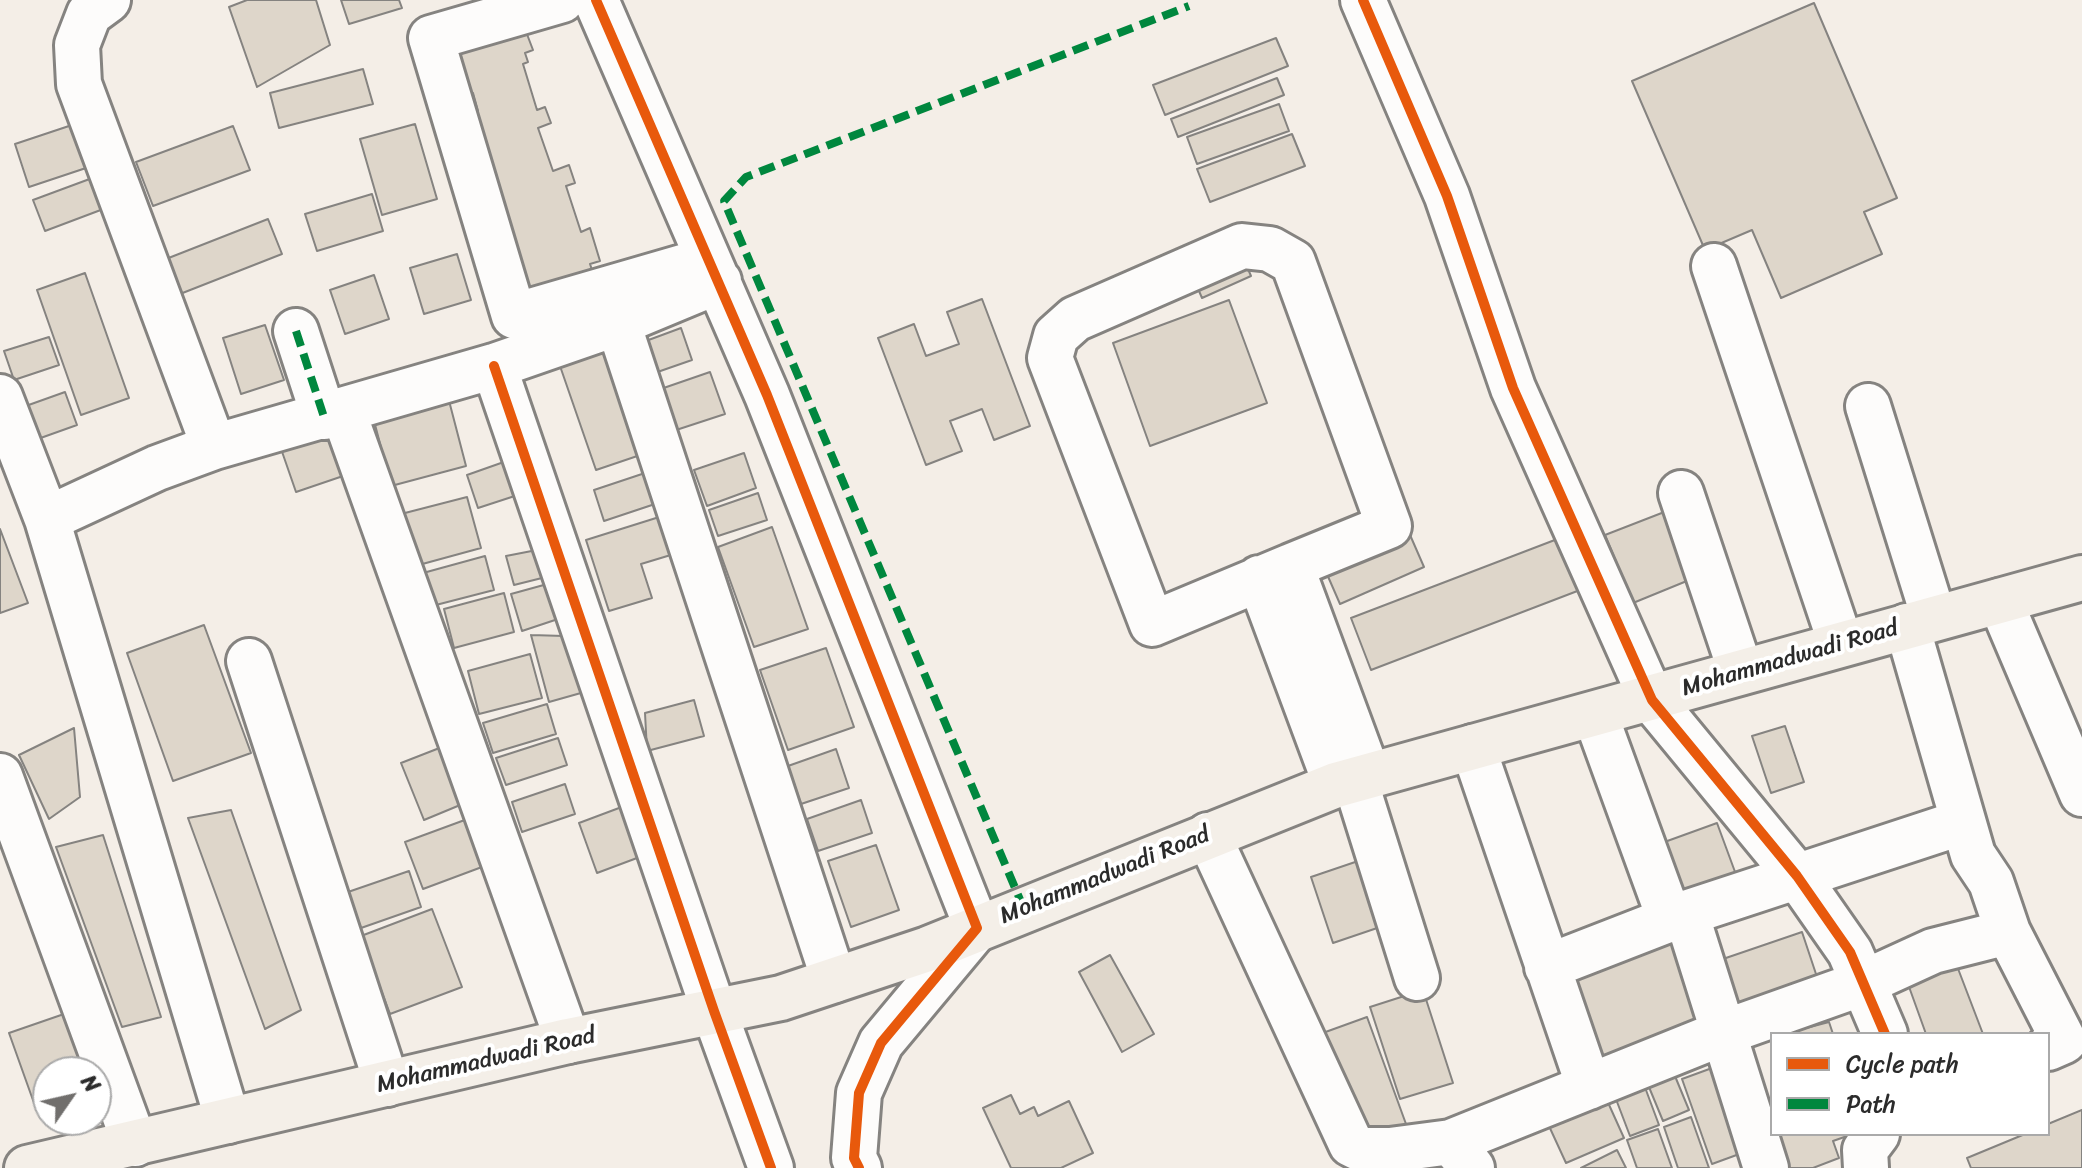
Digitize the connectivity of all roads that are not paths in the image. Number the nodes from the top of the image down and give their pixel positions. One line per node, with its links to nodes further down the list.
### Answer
1 (108, 0): 13 (street)
2 (562, 0): 6 (street)
3 (596, 0): 6 (street)
4 (1363, 0): 23 (street)
5 (1714, 266): 20 (street)
6 (714, 270): 7 (street); 33 (street)
7 (618, 323): 9 (street); 37 (street)
8 (296, 331): 12 (street)
9 (494, 366): 12 (street); 39 (street)
10 (0, 397): 15 (street)
11 (1868, 406): 19 (street)
12 (334, 414): 13 (street); 42 (street)
13 (214, 447): 15 (street)
14 (1681, 493): 22 (street)
15 (26, 498): 46 (street)
16 (1275, 572): 16 (street); 27 (street)
17 (2082, 578): 18 (main road, Mohammadwadi Road)
18 (2000, 601): 19 (main road, Mohammadwadi Road); 28 (street)
19 (1920, 622): 20 (main road, Mohammadwadi Road); 29 (street)
20 (1841, 644): 22 (main road, Mohammadwadi Road)
21 (249, 661): 44 (street)
22 (1741, 672): 23 (main road, Mohammadwadi Road)
23 (1652, 700): 24 (main road, Mohammadwadi Road); 31 (street)
24 (1595, 714): 25 (main road, Mohammadwadi Road); 32 (street)
25 (1473, 747): 27 (main road, Mohammadwadi Road); 35 (street)
26 (0, 776): 48 (street)
27 (1353, 781): 30 (main road, Mohammadwadi Road); 36 (street)
28 (2082, 794)
29 (1963, 822): 31 (street); 34 (street)
30 (1208, 835): 33 (main road, Mohammadwadi Road); 49 (street)
31 (1797, 876): 32 (street); 38 (street)
32 (1678, 916): 35 (street); 40 (street)
33 (977, 928): 37 (main road, Mohammadwadi Road); 52 (street)
34 (2008, 932): 38 (street); 43 (street)
35 (1547, 967): 45 (street)
36 (1417, 978)
37 (834, 980): 39 (main road, Mohammadwadi Road)
38 (1863, 983): 40 (street); 41 (street)
39 (714, 1011): 42 (main road, Mohammadwadi Road); 51 (street)
40 (1725, 1032): 45 (street); 53 (street)
41 (1884, 1032)
42 (568, 1041): 44 (main road, Mohammadwadi Road)
43 (2050, 1047)
44 (387, 1084): 46 (main road, Mohammadwadi Road)
45 (1589, 1087): 49 (street)
46 (228, 1121): 48 (main road, Mohammadwadi Road)
47 (1876, 1136): 54 (street)
48 (135, 1144): 50 (main road, Mohammadwadi Road)
49 (1461, 1155)
50 (27, 1168)
51 (771, 1168)
52 (859, 1168)
53 (1766, 1168)
54 (1866, 1168)

